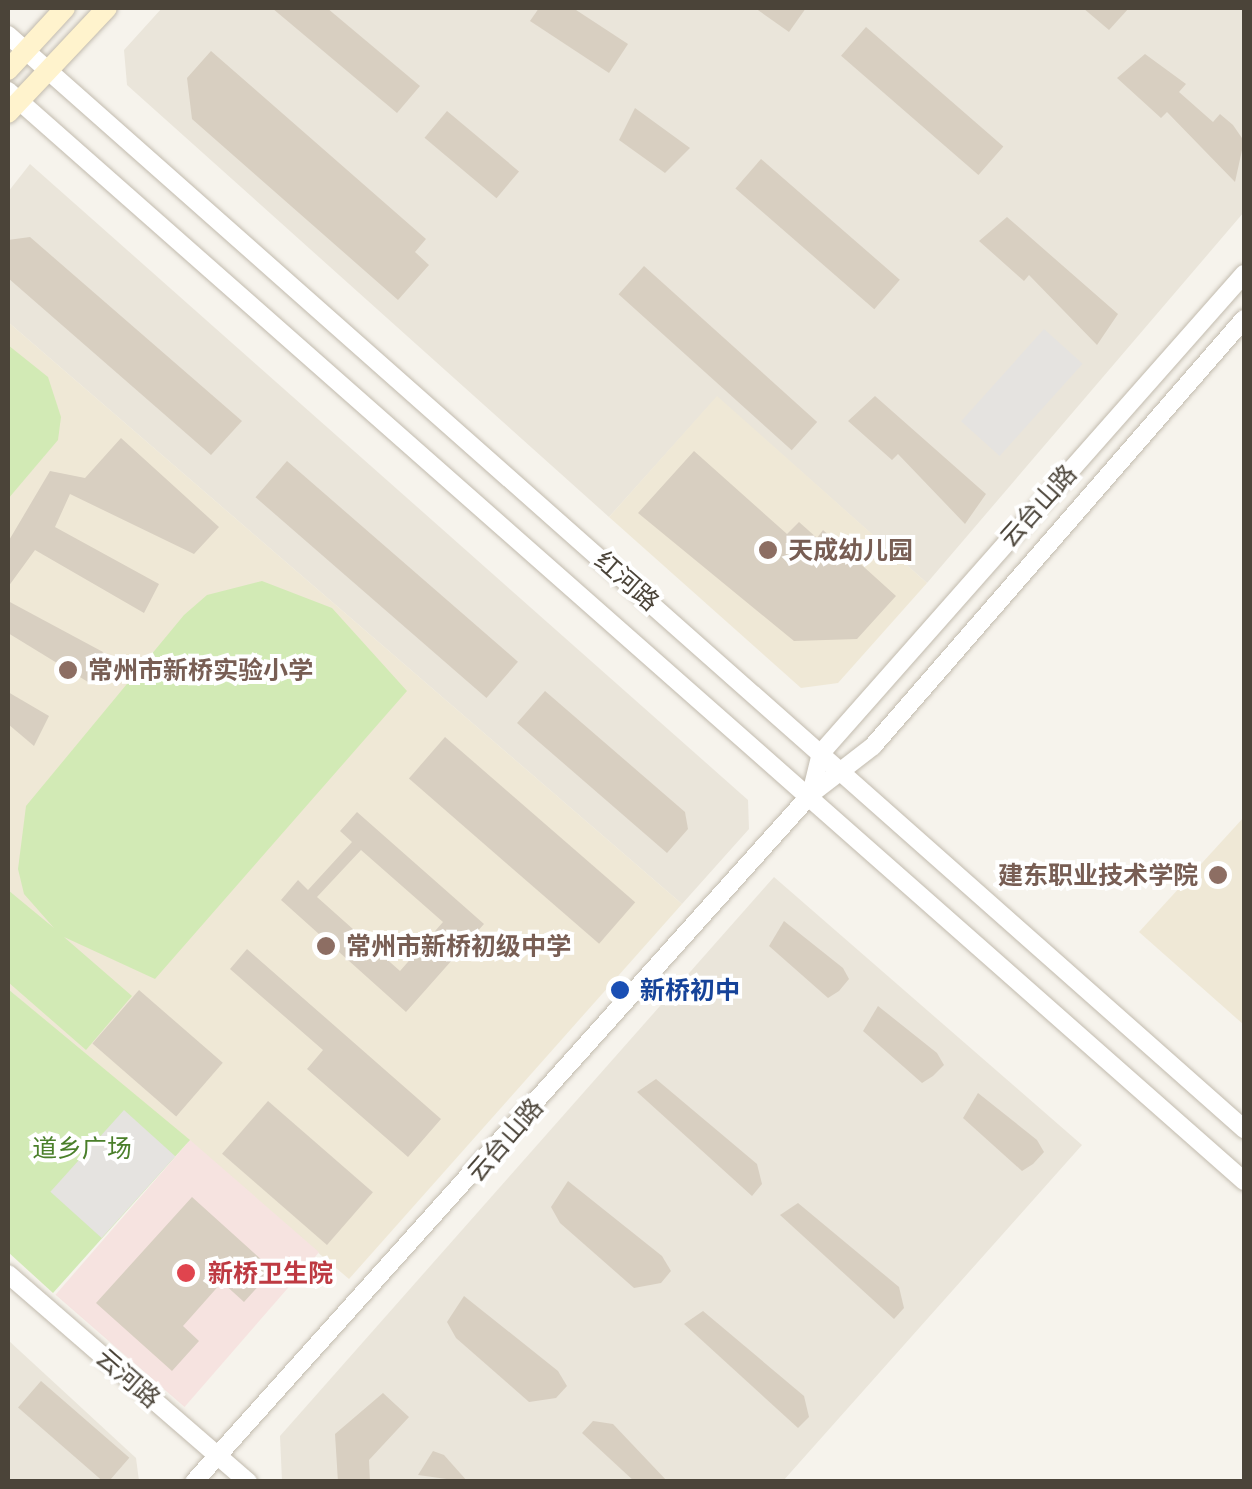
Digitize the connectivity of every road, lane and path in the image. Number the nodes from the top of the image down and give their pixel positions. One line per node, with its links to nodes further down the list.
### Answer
1 (65, 8): 4 (main road)
2 (108, 8): 5 (main road)
3 (8, 34): 4 (street, 红河路)
4 (26, 51): 5 (street, 红河路); 6 (main road)
5 (46, 69): 7 (main road); 10 (street, 红河路)
6 (8, 70)
7 (11, 102): 12 (street, 红河路)
8 (1244, 274): 10 (street, 云台山路)
9 (1244, 319): 11 (street, 云台山路)
10 (822, 753): 11 (street, 红河路); 12 (street, 云台山路)
11 (846, 775): 12 (street, 云台山路); 13 (street, 红河路)
12 (811, 794): 14 (street, 红河路); 16 (street, 云台山路)
13 (1244, 1129)
14 (1244, 1181)
15 (8, 1274): 16 (street, 云河路)
16 (220, 1456): 17 (street, 云台山路); 18 (street, 云河路)
17 (194, 1482)
18 (248, 1482)

